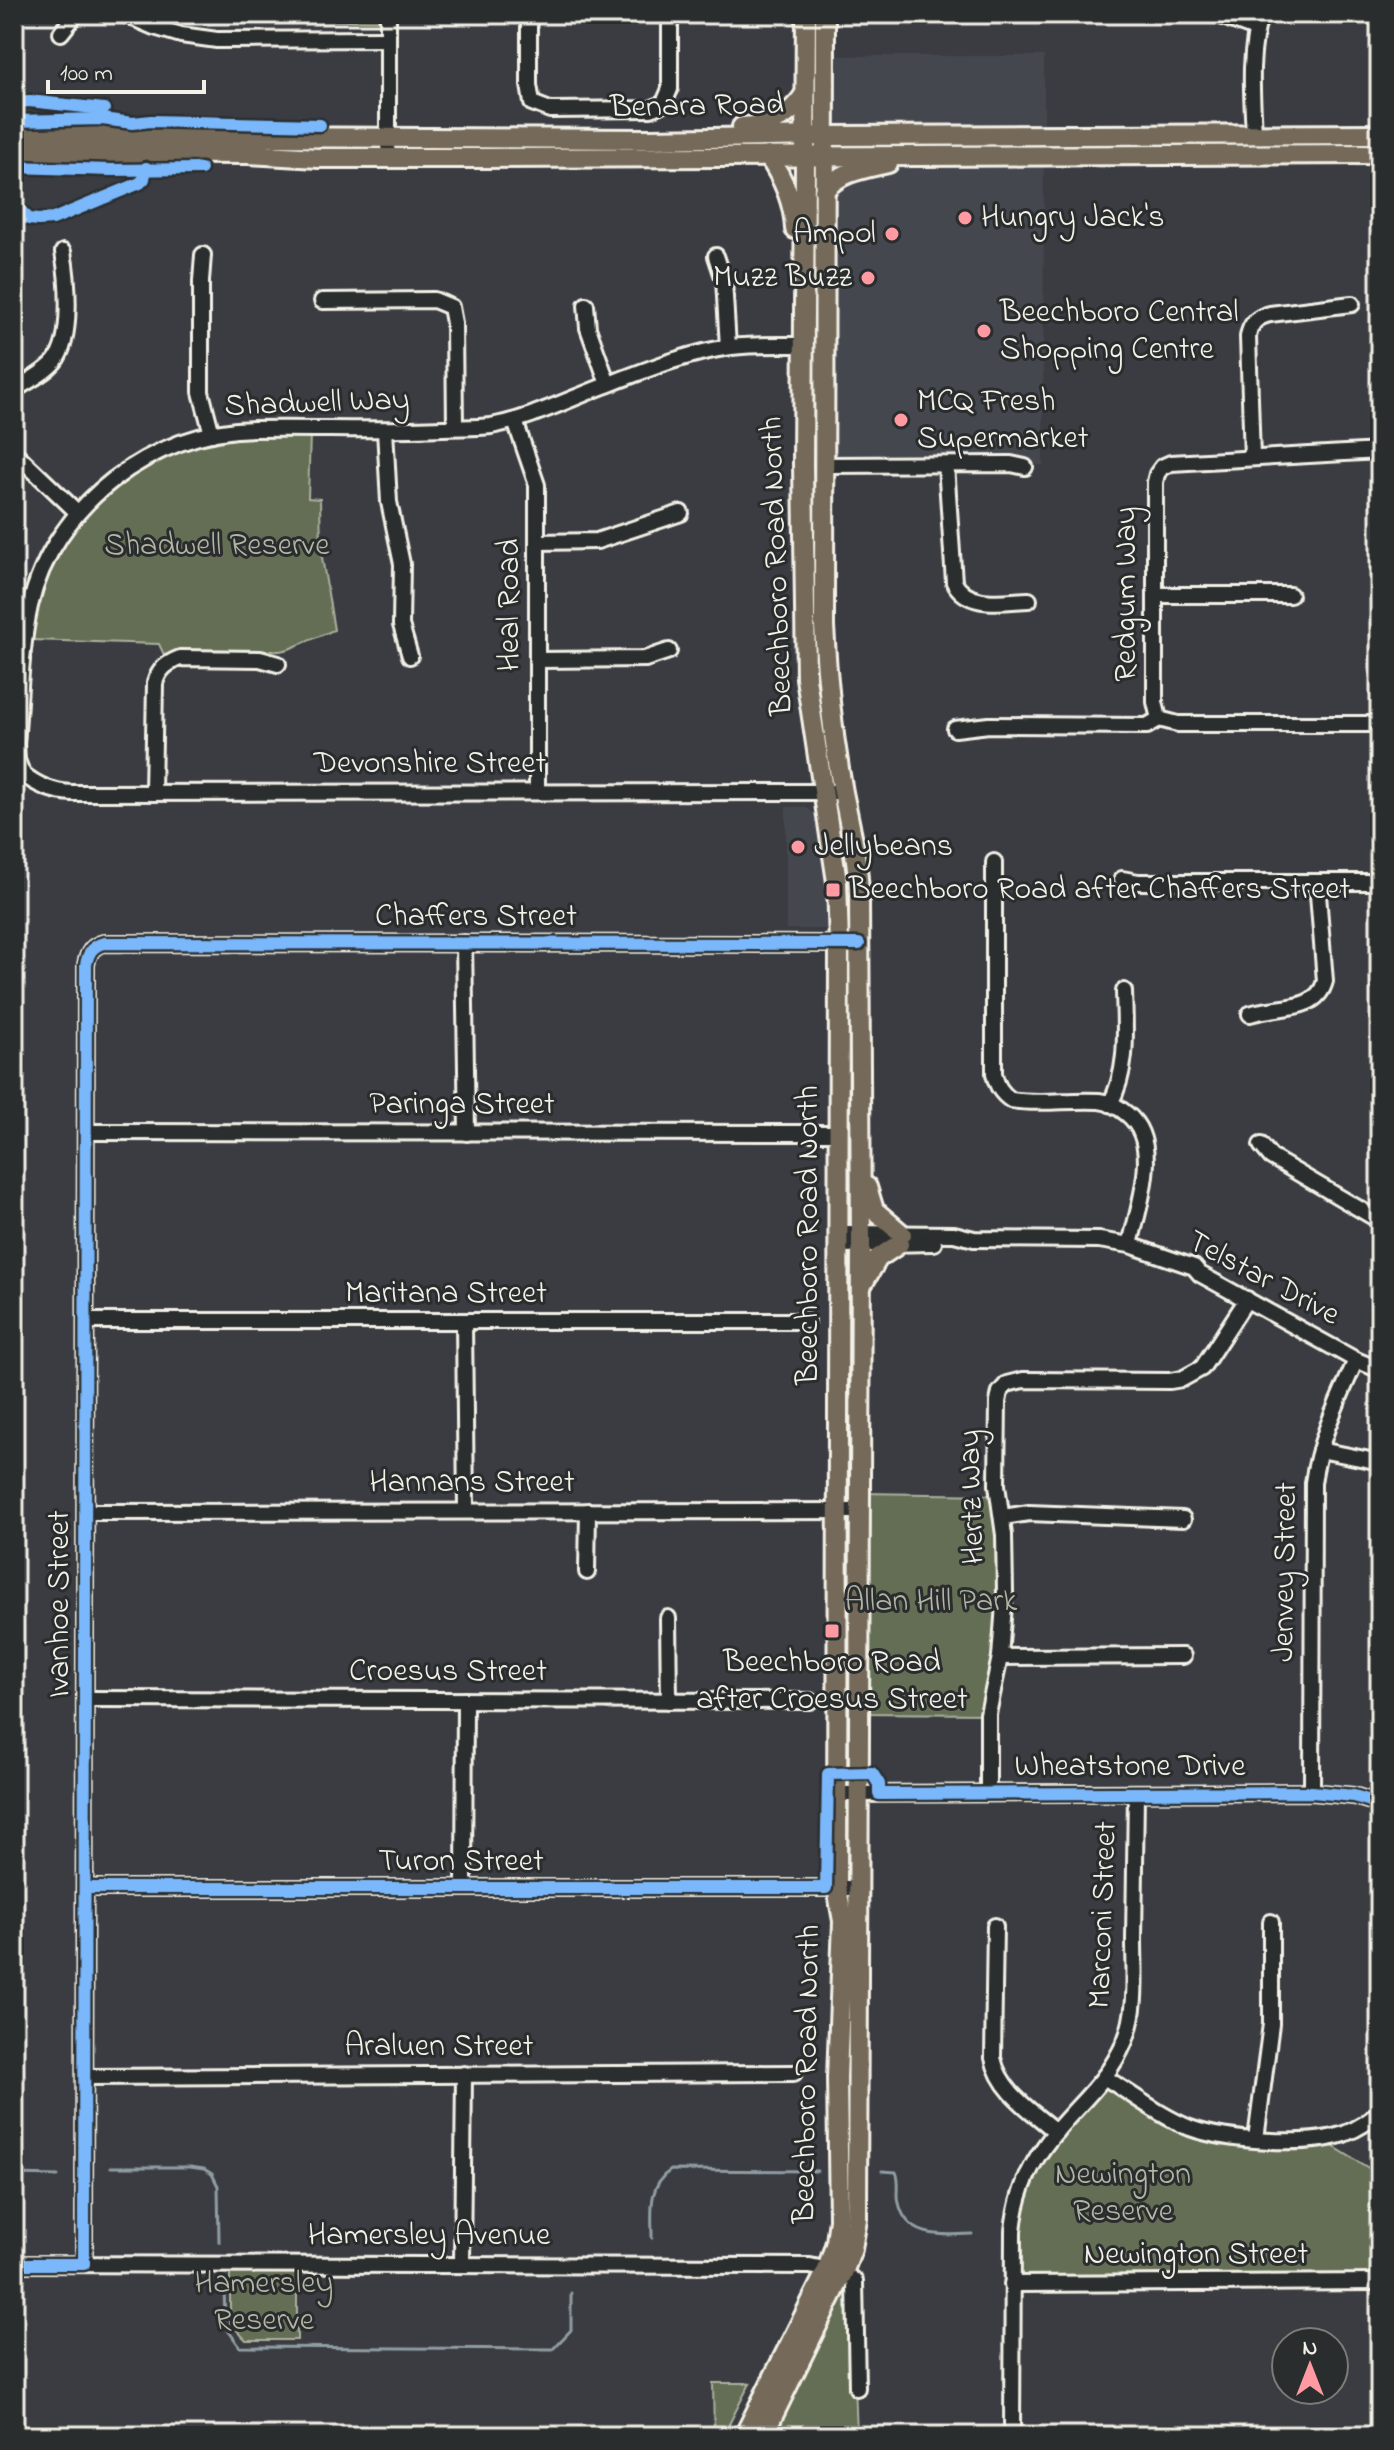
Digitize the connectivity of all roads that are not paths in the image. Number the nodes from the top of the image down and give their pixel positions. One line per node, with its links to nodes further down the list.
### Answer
1 (76, 14): 11 (street)
2 (124, 14): 12 (street)
3 (388, 14): 12 (street)
4 (529, 14): 5 (street)
5 (670, 14)
6 (806, 14): 13 (main road, Beechboro Road North)
7 (825, 14): 19 (main road, Beechboro Road North)
8 (1215, 14): 10 (street)
9 (1261, 14): 10 (street)
10 (1255, 29): 14 (street)
11 (61, 33)
12 (388, 39): 21 (street)
13 (805, 94): 18 (main road, Beechboro Road North); 23 (main road)
14 (1254, 133): 15 (main road, Benara Road); 25 (main road, Benara Road); 29 (main road)
15 (1380, 134)
16 (954, 135): 19 (main road, Benara Road); 25 (main road, Benara Road); 36 (main road)
17 (14, 136): 20 (main road, Benara Road)
18 (805, 136): 19 (main road, Benara Road); 23 (main road, Benara Road); 32 (main road, Beechboro Road North)
19 (825, 136): 33 (main road, Beechboro Road North)
20 (186, 137): 21 (main road, Benara Road); 28 (main road)
21 (388, 139): 22 (main road, Benara Road); 34 (street)
22 (531, 139): 23 (main road, Benara Road); 35 (main road)
23 (649, 139)
24 (14, 146): 27 (main road, Benara Road)
25 (1030, 146): 29 (main road, Benara Road); 36 (main road)
26 (14, 153): 27 (main road, Benara Road)
27 (152, 153): 28 (main road, Benara Road)
28 (248, 154): 34 (main road, Benara Road)
29 (1254, 154): 30 (main road, Benara Road)
30 (1380, 154)
31 (768, 156): 32 (main road, Benara Road); 35 (main road, Benara Road); 41 (main road)
32 (804, 156): 33 (main road, Benara Road); 41 (main road, Beechboro Road North)
33 (825, 156): 36 (main road, Benara Road); 37 (main road, Beechboro Road North)
34 (388, 158): 35 (main road, Benara Road)
35 (595, 158)
36 (938, 159): 37 (main road)
37 (824, 191): 45 (main road, Beechboro Road North)
38 (63, 252): 50 (street)
39 (203, 255): 54 (street)
40 (716, 256): 47 (street)
41 (803, 299): 46 (main road, Beechboro Road North)
42 (322, 301): 52 (street)
43 (1352, 304): 58 (street)
44 (586, 305): 49 (street)
45 (824, 320): 46 (street); 48 (main road, Beechboro Road North)
46 (804, 345): 47 (street, Shadwell Way); 48 (street); 55 (main road, Beechboro Road North)
47 (728, 347): 49 (street, Shadwell Way)
48 (824, 370): 59 (main road, Beechboro Road North)
49 (608, 384): 51 (street, Shadwell Way)
50 (14, 390)
51 (515, 421): 52 (street, Shadwell Way); 65 (street, Heal Road)
52 (455, 427): 53 (street, Shadwell Way)
53 (385, 430): 54 (street, Shadwell Way); 70 (street)
54 (212, 434): 63 (street, Shadwell Way)
55 (803, 441): 59 (street); 62 (main road, Beechboro Road North)
56 (1380, 451): 58 (street, Redgum Way)
57 (14, 452): 63 (street)
58 (1252, 458): 66 (street, Redgum Way)
59 (824, 465): 60 (street); 62 (street); 79 (main road, Beechboro Road North)
60 (946, 465): 61 (street); 68 (street)
61 (1025, 467)
62 (803, 497): 77 (main road, Beechboro Road North)
63 (77, 512): 76 (street, Shadwell Way)
64 (681, 513): 65 (street)
65 (538, 542): 71 (street, Heal Road)
66 (1155, 595): 67 (street); 73 (street, Redgum Way)
67 (1290, 595)
68 (1029, 600)
69 (669, 651): 71 (street)
70 (410, 656)
71 (538, 660): 78 (street, Heal Road)
72 (278, 664): 80 (street)
73 (1159, 719): 74 (street, Redgum Way); 75 (street)
74 (1380, 724)
75 (955, 729)
76 (18, 776): 80 (street, Devonshire Street)
77 (822, 791): 78 (street, Devonshire Street); 79 (street, Devonshire Street); 86 (main road, Beechboro Road North)
78 (537, 792): 80 (street, Devonshire Street)
79 (843, 792): 87 (main road, Beechboro Road North)
80 (153, 793)
81 (994, 862): 91 (street)
82 (1122, 879): 83 (street)
83 (1317, 882): 84 (street); 90 (street)
84 (1380, 882)
85 (464, 943): 86 (street, Chaffers Street); 88 (street, Chaffers Street); 93 (street)
86 (839, 944): 87 (street, Chaffers Street); 94 (main road, Beechboro Road North)
87 (859, 944): 96 (main road, Beechboro Road North)
88 (94, 947): 92 (street, Ivanhoe Street)
89 (1124, 991): 91 (street)
90 (1250, 1014)
91 (1110, 1104): 101 (street)
92 (86, 1132): 93 (street, Paringa Street); 104 (street, Ivanhoe Street)
93 (467, 1133): 94 (street, Paringa Street)
94 (838, 1133): 98 (main road, Beechboro Road North)
95 (1261, 1145): 97 (street)
96 (860, 1157): 99 (main road, Beechboro Road North); 100 (main road)
97 (1378, 1216)
98 (839, 1239): 99 (street, Telstar Drive); 113 (main road, Beechboro Road North)
99 (861, 1239): 100 (street, Telstar Drive); 102 (main road, Beechboro Road North)
100 (901, 1239): 101 (street, Telstar Drive); 102 (main road)
101 (1130, 1245): 103 (street, Telstar Drive)
102 (860, 1290): 113 (main road, Beechboro Road North)
103 (1247, 1299): 107 (street, Telstar Drive); 115 (street, Hertz Way)
104 (86, 1321): 106 (street, Maritana Street); 114 (street, Ivanhoe Street)
105 (807, 1321): 106 (street, Maritana Street)
106 (464, 1322): 111 (street)
107 (1356, 1360): 108 (street, Telstar Drive); 109 (street, Jenvey Street)
108 (1380, 1370)
109 (1320, 1450): 110 (street); 125 (street, Jenvey Street)
110 (1380, 1462)
111 (466, 1510): 112 (street, Hannans Street); 114 (street, Hannans Street)
112 (588, 1511): 113 (street, Hannans Street); 117 (street)
113 (849, 1511): 128 (main road, Beechboro Road North); 129 (main road, Beechboro Road North)
114 (86, 1512): 121 (street, Ivanhoe Street)
115 (1003, 1517): 116 (street); 120 (street, Hertz Way)
116 (1183, 1519)
117 (587, 1572)
118 (668, 1618): 123 (street)
119 (1183, 1656): 120 (street)
120 (1000, 1657): 126 (street, Hertz Way)
121 (85, 1699): 122 (street, Croesus Street); 131 (street, Ivanhoe Street)
122 (465, 1700): 123 (street, Croesus Street); 132 (street)
123 (669, 1701): 124 (street, Croesus Street)
124 (810, 1701)
125 (1312, 1792): 127 (street, Wheatstone Drive); 130 (street, Wheatstone Drive)
126 (988, 1793): 127 (street, Wheatstone Drive); 129 (street, Wheatstone Drive)
127 (1136, 1793): 140 (street, Marconi Street)
128 (838, 1794): 129 (street, Wheatstone Drive); 133 (main road, Beechboro Road North)
129 (858, 1794): 134 (main road, Beechboro Road North)
130 (1380, 1804)
131 (85, 1888): 132 (street, Turon Street); 139 (street, Ivanhoe Street)
132 (464, 1888): 133 (street, Turon Street)
133 (837, 1888): 134 (street, Turon Street); 147 (main road, Beechboro Road North)
134 (858, 1888): 147 (main road, Beechboro Road North)
135 (1271, 1922): 143 (street)
136 (995, 1926): 142 (street)
137 (794, 2073): 138 (street, Araluen Street)
138 (464, 2074): 139 (street, Araluen Street); 146 (street)
139 (85, 2077): 145 (street, Ivanhoe Street)
140 (1104, 2077): 142 (street, Marconi Street); 143 (street)
141 (1380, 2111): 143 (street)
142 (1056, 2132): 149 (street, Marconi Street)
143 (1256, 2139)
144 (14, 2264): 145 (street, Hamersley Avenue)
145 (84, 2264): 146 (street, Hamersley Avenue)
146 (462, 2264): 147 (street, Hamersley Avenue)
147 (835, 2272): 150 (street); 151 (main road, Beechboro Road North); 152 (main road, Beechboro Road North)
148 (1380, 2282): 149 (street, Newington Street)
149 (1012, 2284): 155 (street, Marconi Street)
150 (857, 2388)
151 (777, 2407): 153 (main road, Beechboro Road North); 154 (main road)
152 (744, 2436)
153 (763, 2436)
154 (781, 2436)
155 (1012, 2436)

